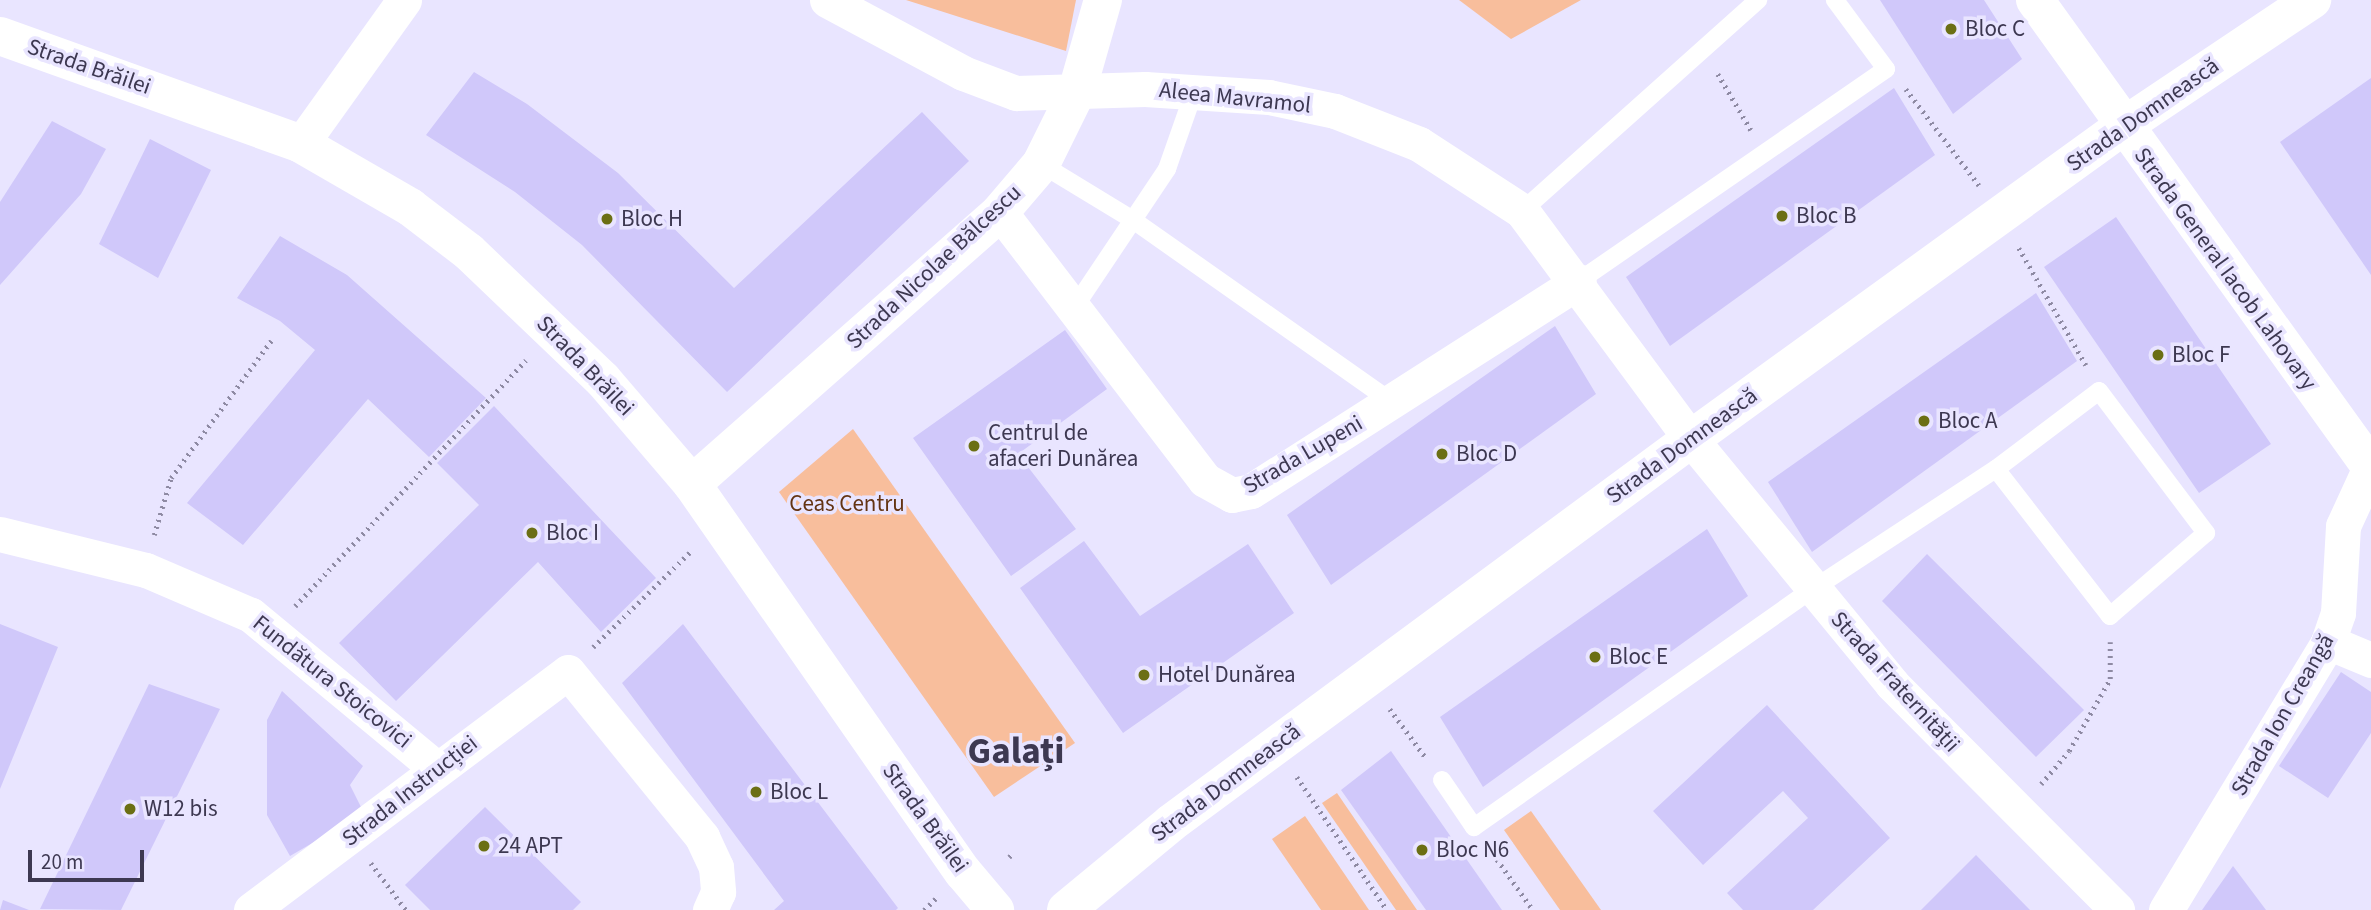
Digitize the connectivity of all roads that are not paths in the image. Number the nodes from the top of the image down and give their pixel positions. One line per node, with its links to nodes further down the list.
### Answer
1 (404, 0): 12 (street)
2 (827, 0): 9 (street, Aleea Mavramol)
3 (1103, 0): 9 (main road, Strada Nicolae Bălcescu)
4 (1758, 0): 14 (lane)
5 (1835, 0): 17 (lane)
6 (2035, 0): 11 (main road, Strada General Iacob Lahovary)
7 (2312, 0): 11 (main road, Strada Domnească)
8 (0, 36): 12 (main road, Strada Brăilei)
9 (1077, 91): 10 (street, Aleea Mavramol); 13 (main road, Strada Nicolae Bălcescu)
10 (1194, 92): 14 (street, Aleea Mavramol); 16 (lane)
11 (2122, 127): 20 (main road, Strada Domnească); 21 (main road, Strada General Iacob Lahovary)
12 (301, 144): 23 (main road, Strada Brăilei)
13 (1041, 164): 15 (main road, Strada Nicolae Bălcescu); 16 (lane)
14 (1522, 211): 17 (street, Aleea Mavramol)
15 (1000, 212): 18 (street, Strada Lupeni); 23 (main road, Strada Nicolae Bălcescu)
16 (1133, 220): 18 (lane); 19 (lane)
17 (1578, 281): 19 (street, Strada Lupeni); 20 (street, Aleea Mavramol)
18 (1076, 305): 19 (street, Strada Lupeni)
19 (1392, 402)
20 (1691, 439): 25 (street, Strada Fraternității); 33 (main road, Strada Domnească)
21 (2371, 466): 26 (street, Strada Ion Creangă)
22 (1996, 470): 22 (lane); 25 (lane)
23 (692, 484): 32 (main road, Strada Brăilei)
24 (0, 534): 28 (street, Fundătura Stoicovici)
25 (1813, 589): 29 (lane); 34 (street, Strada Fraternității)
26 (2328, 642): 27 (street); 35 (street, Strada Ion Creangă)
27 (2371, 660)
28 (436, 768): 30 (street, Strada Instrucției); 31 (street, Strada Instrucției)
29 (1442, 780)
30 (251, 910)
31 (710, 910)
32 (995, 910)
33 (1066, 910)
34 (2117, 910)
35 (2166, 910)

